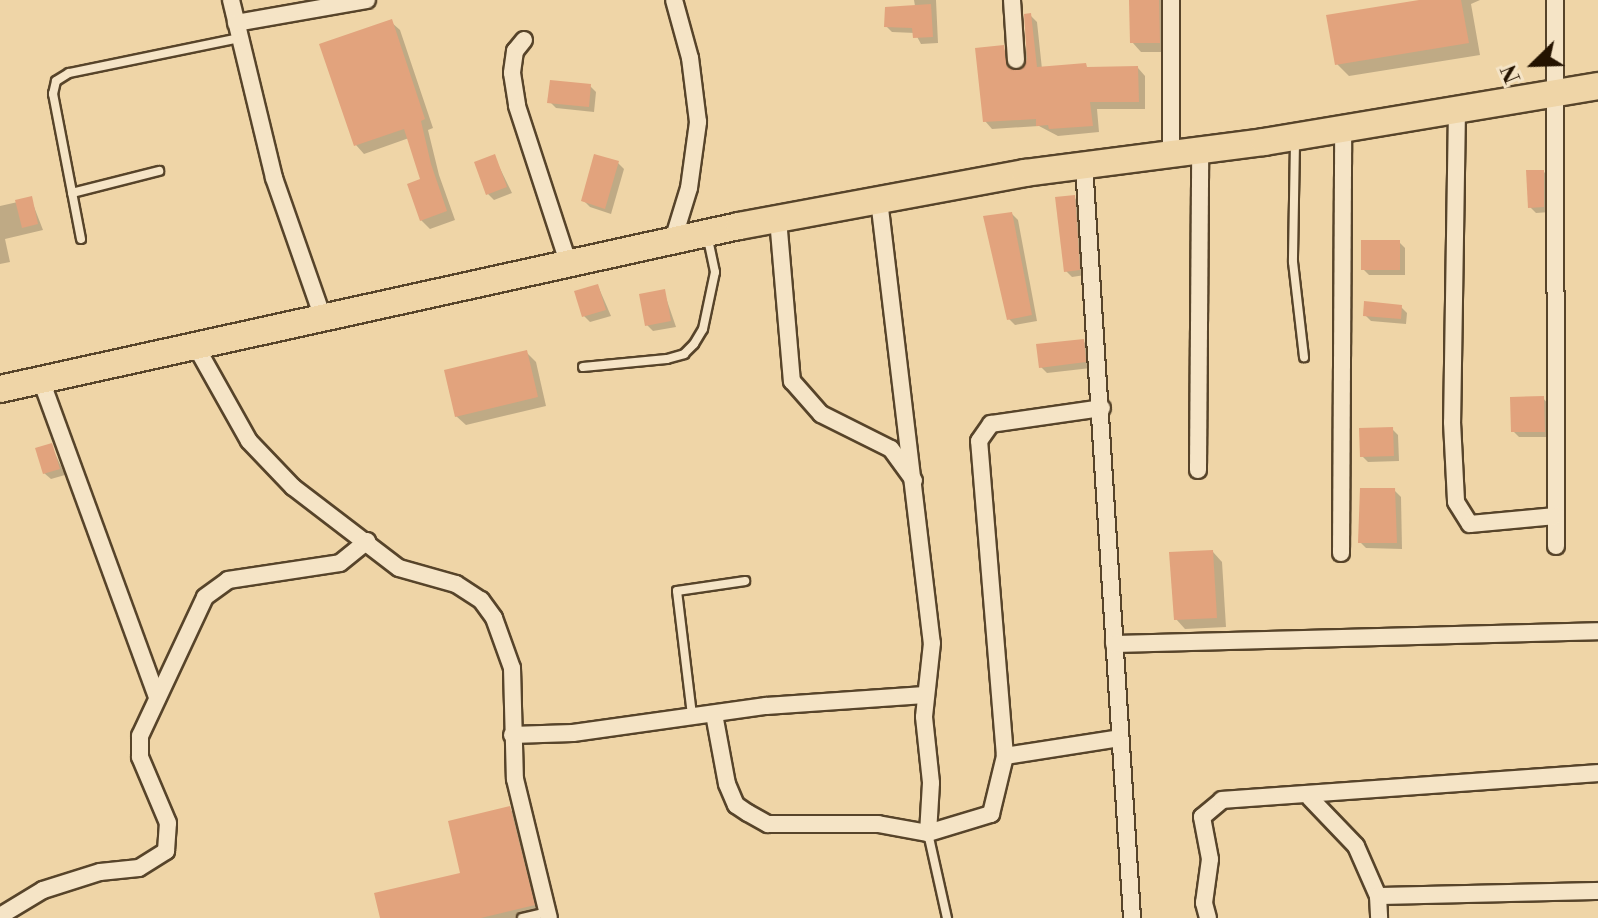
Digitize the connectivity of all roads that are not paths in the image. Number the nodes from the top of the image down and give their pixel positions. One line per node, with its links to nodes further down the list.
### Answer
1 (231, 0): 7 (street)
2 (367, 0): 7 (street)
3 (674, 0): 24 (street)
4 (1012, 0): 9 (street)
5 (1171, 0): 16 (street)
6 (1555, 0): 11 (street)
7 (238, 30): 19 (lane); 26 (street)
8 (524, 40): 25 (street)
9 (1016, 60)
10 (1598, 86): 11 (main road)
11 (1553, 94): 12 (main road); 35 (street)
12 (1457, 109): 13 (main road); 35 (street)
13 (1343, 127): 14 (main road); 38 (street)
14 (1295, 136): 15 (main road); 28 (lane)
15 (1200, 150): 16 (main road); 33 (street)
16 (1171, 154): 17 (main road)
17 (1084, 165): 20 (main road); 32 (street)
18 (159, 171): 19 (lane)
19 (72, 193): 23 (lane)
20 (879, 200): 21 (main road); 34 (street)
21 (778, 219): 22 (main road); 34 (street)
22 (707, 233): 24 (main road); 29 (lane)
23 (81, 239)
24 (673, 240): 25 (main road)
25 (568, 262): 26 (main road)
26 (322, 315): 27 (main road)
27 (194, 343): 30 (main road); 36 (street)
28 (1304, 357)
29 (583, 367)
30 (41, 380): 31 (main road); 43 (street)
31 (0, 389)
32 (1102, 408): 41 (street); 48 (street)
33 (1198, 470)
34 (917, 485): 42 (street)
35 (1556, 516): 37 (street)
36 (367, 541): 43 (street); 46 (street)
37 (1556, 546)
38 (1341, 553)
39 (745, 581): 45 (lane)
40 (1598, 631): 41 (street)
41 (1114, 644): 47 (street)
42 (925, 695): 44 (street); 51 (street)
43 (157, 697): 55 (street)
44 (714, 714): 45 (street); 51 (street)
45 (692, 715): 46 (street)
46 (512, 735): 54 (street)
47 (1120, 738): 48 (street); 58 (street)
48 (1005, 756): 51 (street)
49 (1598, 773): 50 (street)
50 (1310, 798): 53 (street); 59 (street)
51 (928, 833): 57 (lane)
52 (1598, 891): 53 (street)
53 (1378, 896): 60 (street)
54 (548, 915): 56 (lane)
55 (0, 916)
56 (522, 918)
57 (947, 918)
58 (1132, 918)
59 (1208, 918)
60 (1379, 918)

